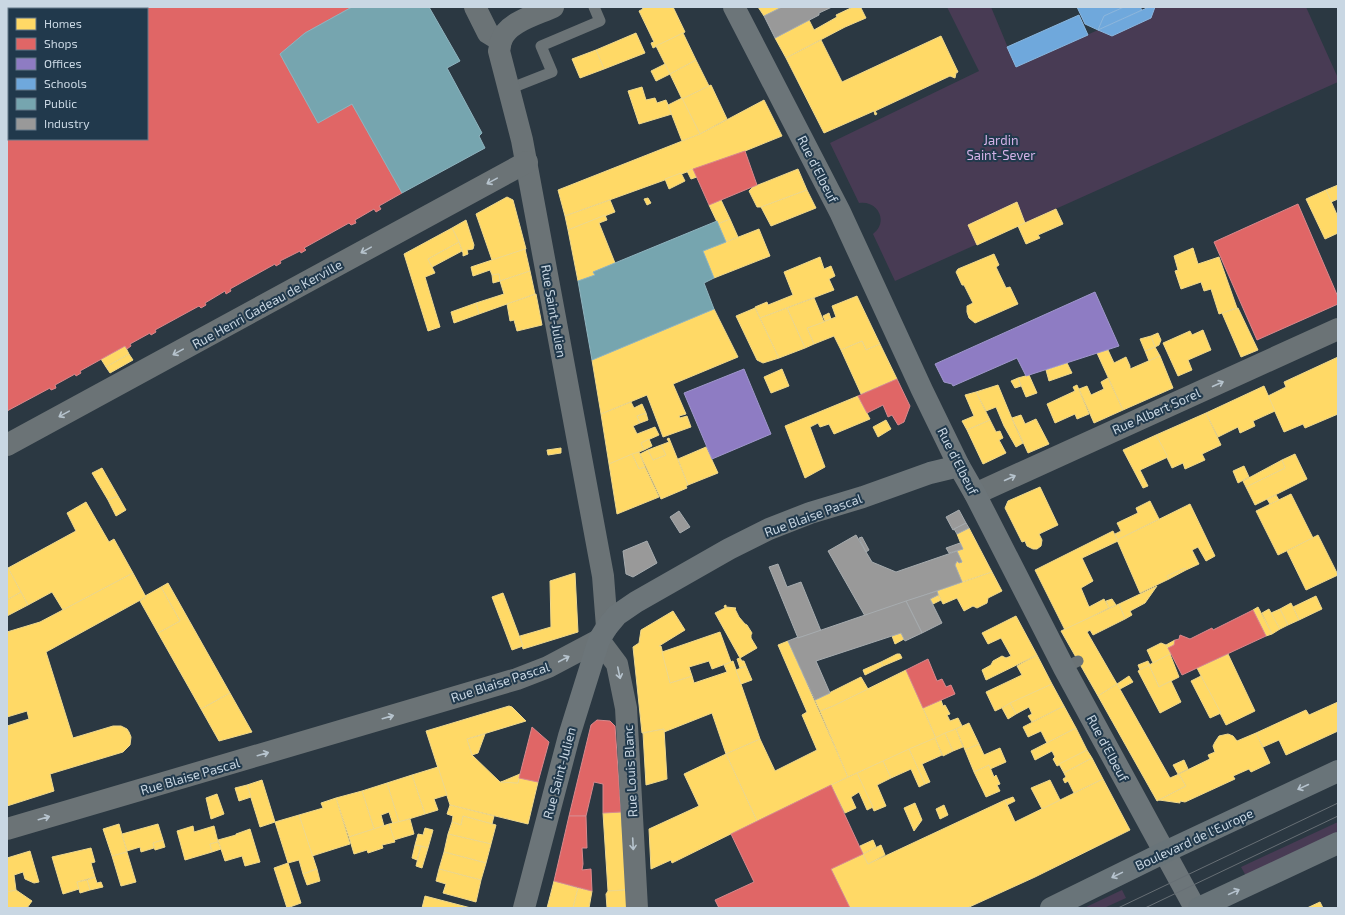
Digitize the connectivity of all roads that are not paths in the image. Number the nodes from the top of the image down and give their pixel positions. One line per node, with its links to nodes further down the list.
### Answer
1 (475, 7): 5 (street)
2 (553, 7): 5 (street)
3 (594, 7): 6 (lane)
4 (734, 7): 10 (street, Rue d'Elbeuf)
5 (501, 41): 6 (street, Rue Saint-Julien)
6 (509, 89): 7 (street, Rue Saint-Julien)
7 (527, 162): 9 (street, Rue Henri Gadeau de Kerville, one-way to 9); 12 (street, Rue Saint-Julien)
8 (1338, 329): 11 (street, Rue Albert Sorel, one-way to 8)
9 (7, 445)
10 (959, 466): 11 (street, Rue d'Elbeuf); 12 (street, Rue Blaise Pascal)
11 (975, 494): 16 (street, Rue d'Elbeuf)
12 (603, 634): 14 (street, Rue Blaise Pascal, one-way to 12); 17 (street, Rue Saint-Julien); 18 (street, Rue Louis Blanc, one-way to 18)
13 (1338, 771): 16 (main road, Boulevard de l'Europe, one-way to 16)
14 (7, 830)
15 (1338, 843): 21 (main road, one-way to 15)
16 (1165, 852): 19 (main road, Boulevard de l'Europe, one-way to 19); 20 (street, Rue d'Elbeuf)
17 (524, 908)
18 (637, 908)
19 (1051, 908)
20 (1195, 908)
21 (1198, 908)

